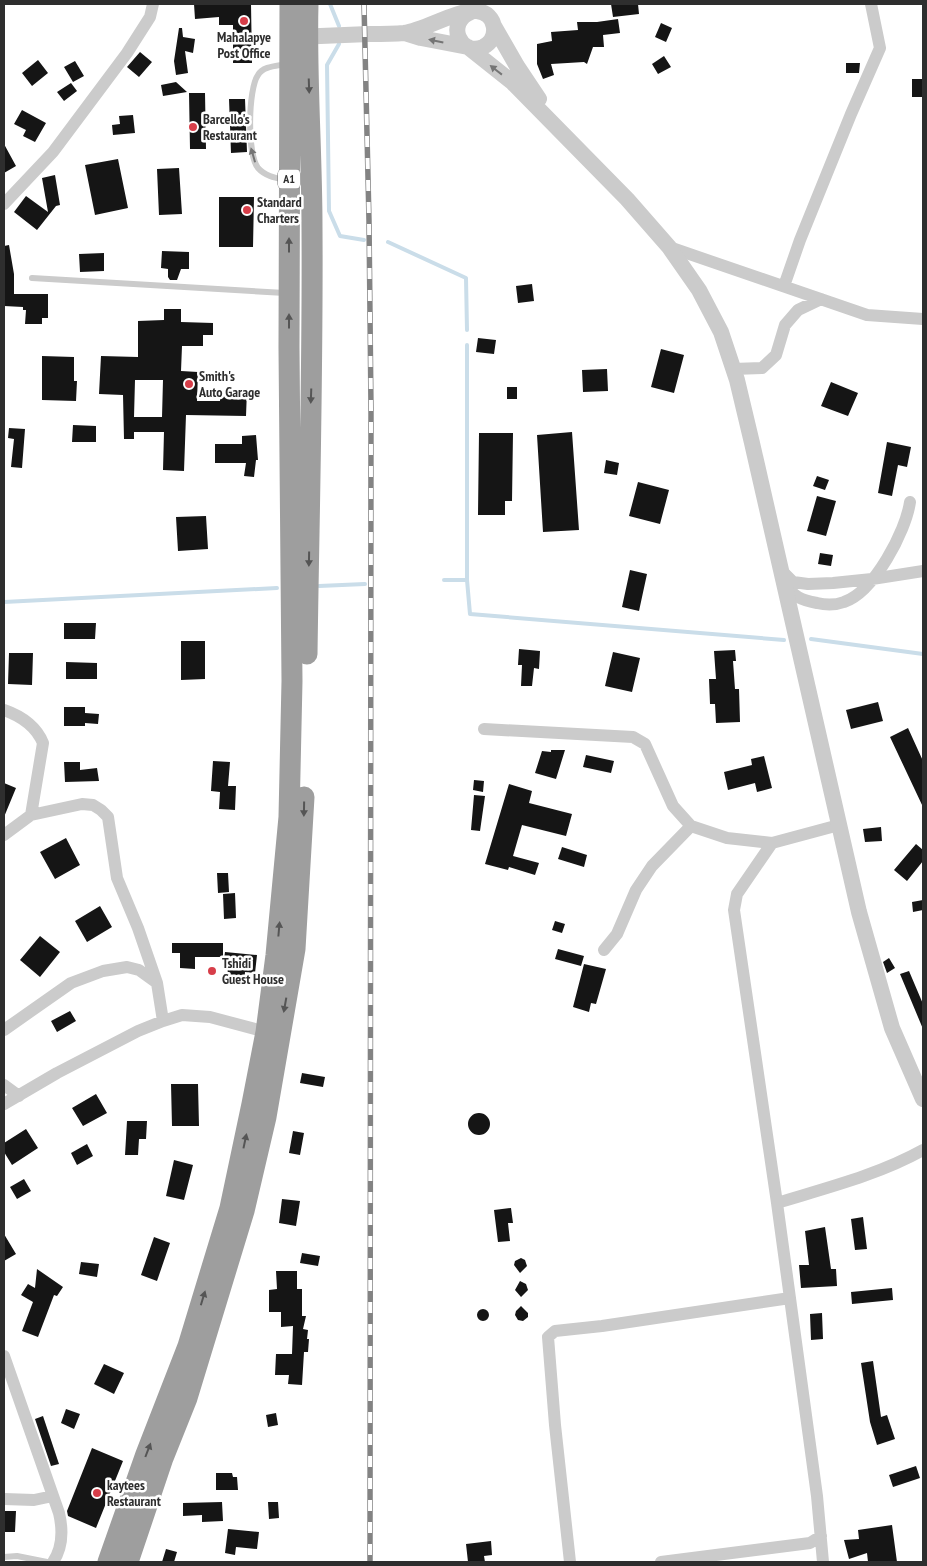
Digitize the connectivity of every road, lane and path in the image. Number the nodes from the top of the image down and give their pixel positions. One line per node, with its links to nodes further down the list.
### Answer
1 (153, 4): 13 (street)
2 (290, 4): 8 (highway, A1)
3 (308, 4): 8 (highway, A1)
4 (871, 4): 16 (street)
5 (467, 8): 6 (street); 7 (street); 9 (street)
6 (491, 16): 9 (street); 11 (street)
7 (405, 33): 8 (street); 9 (street, one-way to 7)
8 (298, 37): 10 (highway, A1); 12 (highway, A1, one-way to 12)
9 (468, 47): 11 (street, one-way to 9)
10 (289, 64): 12 (highway, A1); 12 (lane, one-way to 10)
11 (582, 151): 14 (street)
12 (301, 184): 17 (highway, A1)
13 (4, 204)
14 (669, 247): 16 (street); 20 (street)
15 (32, 278): 17 (lane)
16 (784, 286): 18 (street)
17 (301, 295): 36 (highway, A1, one-way to 17); 52 (highway, A1, one-way to 52)
18 (821, 299): 19 (street); 20 (street)
19 (923, 320)
20 (733, 369): 23 (street)
21 (910, 502): 24 (street)
22 (923, 571): 24 (street)
23 (782, 576): 24 (street); 24 (street); 28 (street)
24 (872, 579)
25 (4, 710): 27 (street)
26 (484, 729): 29 (street)
27 (32, 815): 30 (street); 33 (street)
28 (839, 825): 31 (street); 39 (street)
29 (691, 826): 31 (street); 32 (street)
30 (4, 835)
31 (772, 842): 42 (street)
32 (604, 950)
33 (157, 983): 34 (street); 35 (street)
34 (163, 1020): 36 (street); 38 (street)
35 (4, 1030)
36 (266, 1032): 51 (highway, A1, one-way to 36)
37 (4, 1086): 38 (street)
38 (19, 1096): 40 (street)
39 (923, 1099)
40 (4, 1104)
41 (923, 1150): 42 (street)
42 (777, 1203): 43 (street)
43 (790, 1298): 47 (street); 53 (street)
44 (4, 1356): 45 (street)
45 (53, 1496): 46 (street); 50 (street)
46 (4, 1499)
47 (821, 1536): 54 (street); 55 (street)
48 (4, 1557): 49 (lane)
49 (47, 1562)
50 (53, 1562)
51 (108, 1562)
52 (128, 1562)
53 (570, 1562)
54 (660, 1562)
55 (823, 1562)

